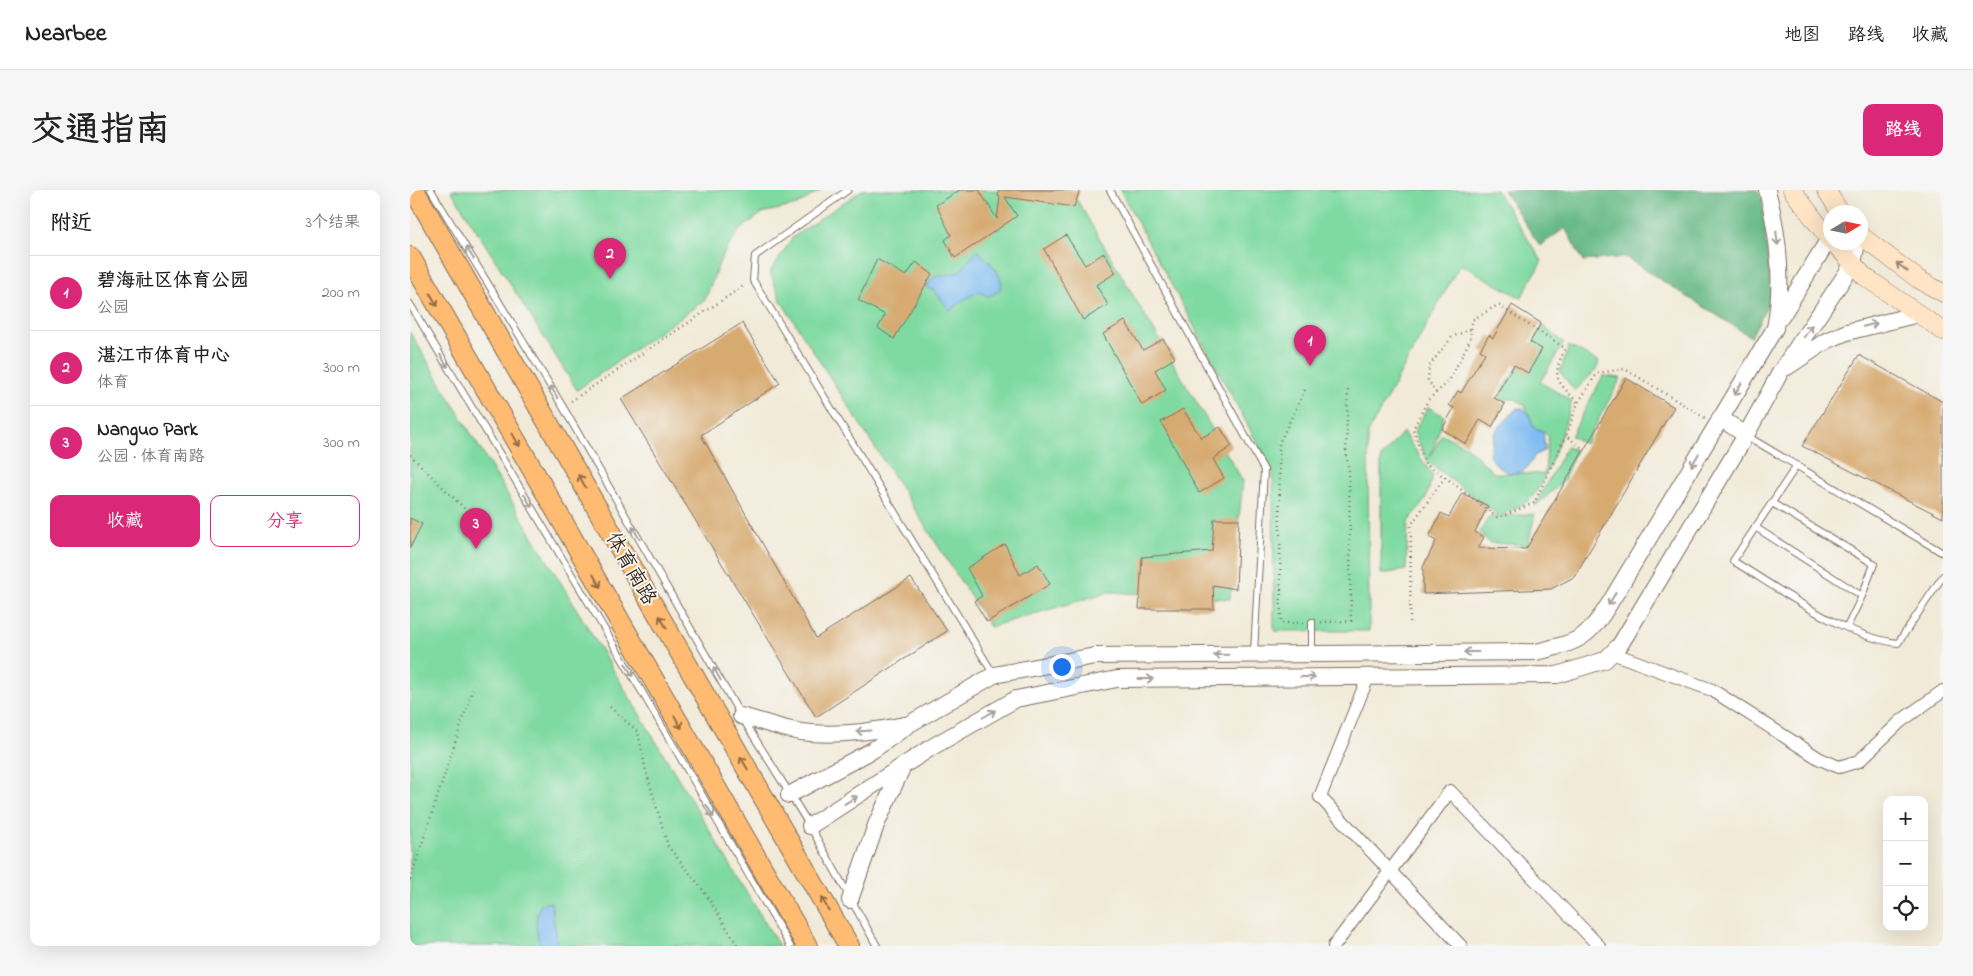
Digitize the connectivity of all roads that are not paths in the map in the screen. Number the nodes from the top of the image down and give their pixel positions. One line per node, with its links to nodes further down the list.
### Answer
1 (414, 190): 47 (main road, 体育南路, one-way to 1)
2 (432, 190): 38 (lane, one-way to 2)
3 (848, 190): 35 (lane)
4 (1110, 190): 33 (lane)
5 (1767, 190): 19 (street, one-way to 19)
6 (1792, 190): 9 (main road)
7 (1826, 190): 8 (main road)
8 (1836, 205)
9 (1823, 229)
10 (1868, 241): 16 (main road, one-way to 10)
11 (1824, 250): 19 (street)
12 (1841, 250): 15 (main road)
13 (1855, 250): 15 (street)
14 (410, 258): 46 (main road, 体育南路, one-way to 46)
15 (1853, 264): 18 (main road); 21 (street, one-way to 15)
16 (1943, 293)
17 (410, 304): 45 (lane, one-way to 45)
18 (1918, 314): 20 (main road); 21 (street, one-way to 18)
19 (1775, 328): 22 (street, one-way to 22)
20 (1943, 331)
21 (1781, 371): 23 (street)
22 (1714, 418): 23 (street); 34 (street, one-way to 34)
23 (1746, 436): 24 (lane); 32 (street)
24 (1797, 465): 25 (lane); 27 (lane)
25 (1772, 503): 26 (lane); 29 (lane)
26 (1755, 527): 29 (lane); 31 (lane)
27 (1943, 553)
28 (1943, 576): 31 (lane)
29 (1862, 596): 31 (lane)
30 (1312, 622): 34 (lane)
31 (1847, 628)
32 (1612, 653): 36 (street); 37 (street)
33 (1254, 654): 34 (street); 35 (street, one-way to 35)
34 (1312, 654)
35 (994, 675): 39 (street)
36 (1368, 677): 40 (street, one-way to 36); 43 (street)
37 (1943, 690)
38 (741, 716): 39 (street, one-way to 38); 41 (lane)
39 (911, 724): 41 (street)
40 (902, 768): 42 (street, one-way to 40); 44 (street)
41 (789, 795): 42 (lane)
42 (810, 826): 44 (lane)
43 (1389, 870): 49 (street); 50 (street); 51 (street)
44 (850, 900): 48 (lane)
45 (790, 946)
46 (807, 946)
47 (849, 946)
48 (876, 946)
49 (1334, 946)
50 (1461, 946)
51 (1599, 946)

